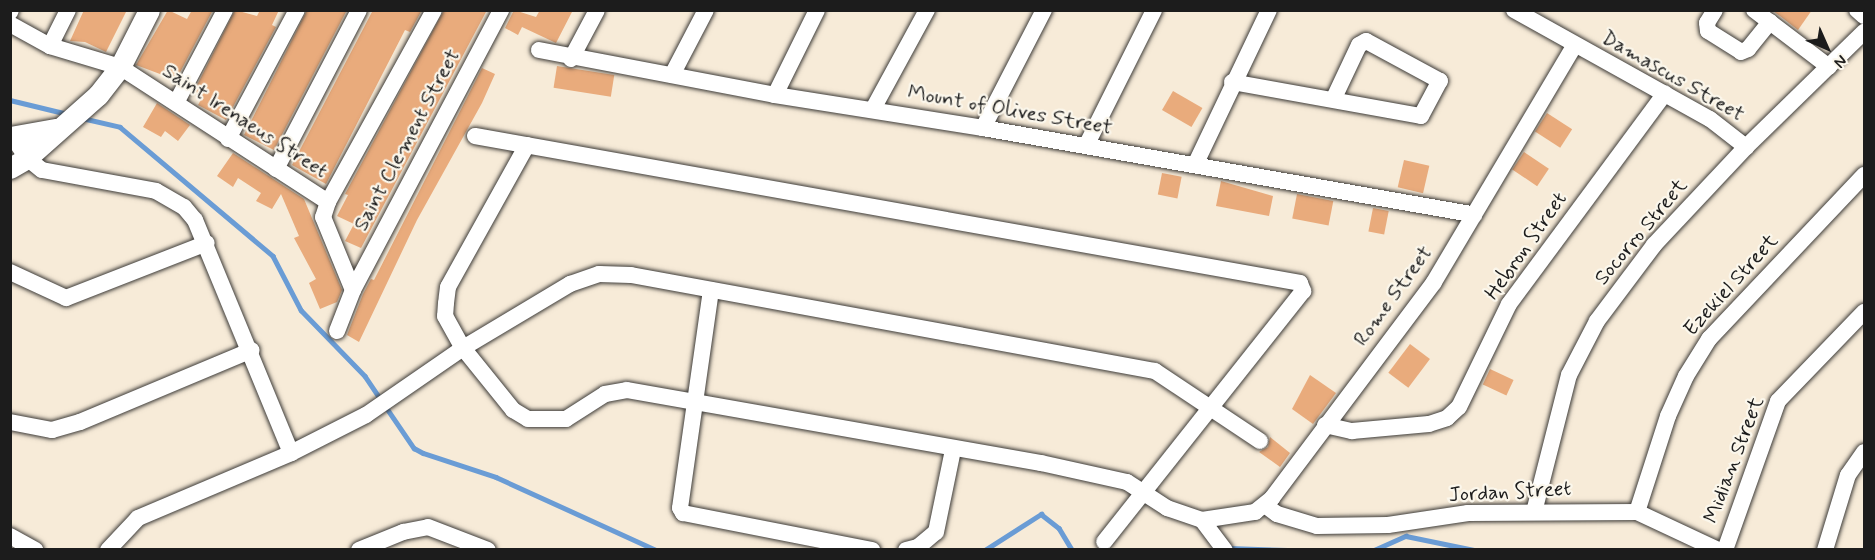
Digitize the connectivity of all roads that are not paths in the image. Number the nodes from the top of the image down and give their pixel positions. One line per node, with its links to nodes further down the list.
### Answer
1 (68, 10): 24 (street)
2 (149, 10): 28 (main road)
3 (225, 10): 34 (street)
4 (297, 10): 40 (street)
5 (359, 10): 46 (street)
6 (434, 10): 48 (street)
7 (501, 10): 52 (street, Saint Clement Street)
8 (597, 10): 26 (street)
9 (706, 10): 29 (street)
10 (817, 10): 32 (street)
11 (927, 10): 35 (street)
12 (1044, 10): 36 (street)
13 (1154, 10): 42 (street)
14 (1269, 10): 30 (street)
15 (1514, 10): 23 (street, Damascus Street)
16 (1715, 10): 20 (street)
17 (1754, 10): 20 (street)
18 (1857, 10): 19 (street)
19 (1864, 16)
20 (1770, 22): 27 (street)
21 (10, 24): 24 (street, Saint Irenaeus Street)
22 (1864, 32): 27 (street, Socorro Street)
23 (1575, 45): 31 (street, Damascus Street); 49 (street, Rome Street)
24 (50, 46): 28 (street, Saint Irenaeus Street)
25 (539, 50): 26 (street, Mount of Olives Street)
26 (571, 59): 29 (street, Mount of Olives Street)
27 (1829, 67): 43 (street, Socorro Street)
28 (117, 72): 34 (street, Saint Irenaeus Street); 37 (main road)
29 (672, 75): 32 (street, Mount of Olives Street)
30 (1232, 81): 33 (street); 45 (street)
31 (1665, 93): 43 (street, Damascus Street); 61 (street, Hebron Street)
32 (776, 95): 35 (street, Mount of Olives Street)
33 (1334, 98): 33 (street)
34 (176, 103): 40 (street, Saint Irenaeus Street)
35 (873, 109): 36 (street, Mount of Olives Street)
36 (983, 128): 42 (street, Mount of Olives Street)
37 (56, 129): 39 (main road); 44 (main road)
38 (476, 136): 41 (street)
39 (11, 137): 44 (street)
40 (228, 139): 46 (street, Saint Irenaeus Street)
41 (526, 145): 56 (street); 59 (street)
42 (1086, 146): 45 (street, Mount of Olives Street)
43 (1746, 147): 68 (street, Socorro Street)
44 (19, 163): 50 (street)
45 (1195, 165): 49 (street, Mount of Olives Street)
46 (276, 169): 48 (street, Saint Irenaeus Street)
47 (1864, 175): 69 (street, Ezekiel Street)
48 (327, 202): 52 (street, Saint Irenaeus Street)
49 (1474, 215): 61 (street, Rome Street)
50 (207, 243): 51 (street); 57 (street)
51 (10, 272)
52 (353, 290): 55 (street)
53 (711, 290): 56 (street); 58 (street); 59 (street)
54 (1864, 312): 81 (street, Midian Street)
55 (337, 331)
56 (463, 348): 58 (street); 65 (street)
57 (252, 350): 60 (street); 65 (street)
58 (695, 404): 63 (street); 77 (street)
59 (1210, 405): 62 (street); 66 (street)
60 (10, 422)
61 (1324, 425): 67 (street, Rome Street)
62 (1260, 441)
63 (953, 450): 66 (street); 78 (street)
64 (1864, 452): 82 (street)
65 (291, 453): 74 (street)
66 (1141, 491): 70 (street); 72 (street)
67 (1265, 505): 68 (street, Jordan Street); 70 (street)
68 (1534, 512): 69 (street, Jordan Street)
69 (1637, 512): 80 (street, Jordan Street)
70 (1202, 520): 79 (street)
71 (10, 536): 73 (street)
72 (1104, 542)
73 (35, 549)
74 (108, 549)
75 (359, 549): 76 (street)
76 (488, 549)
77 (872, 549)
78 (906, 549)
79 (1225, 549)
80 (1718, 549)
81 (1725, 549)
82 (1825, 549)

